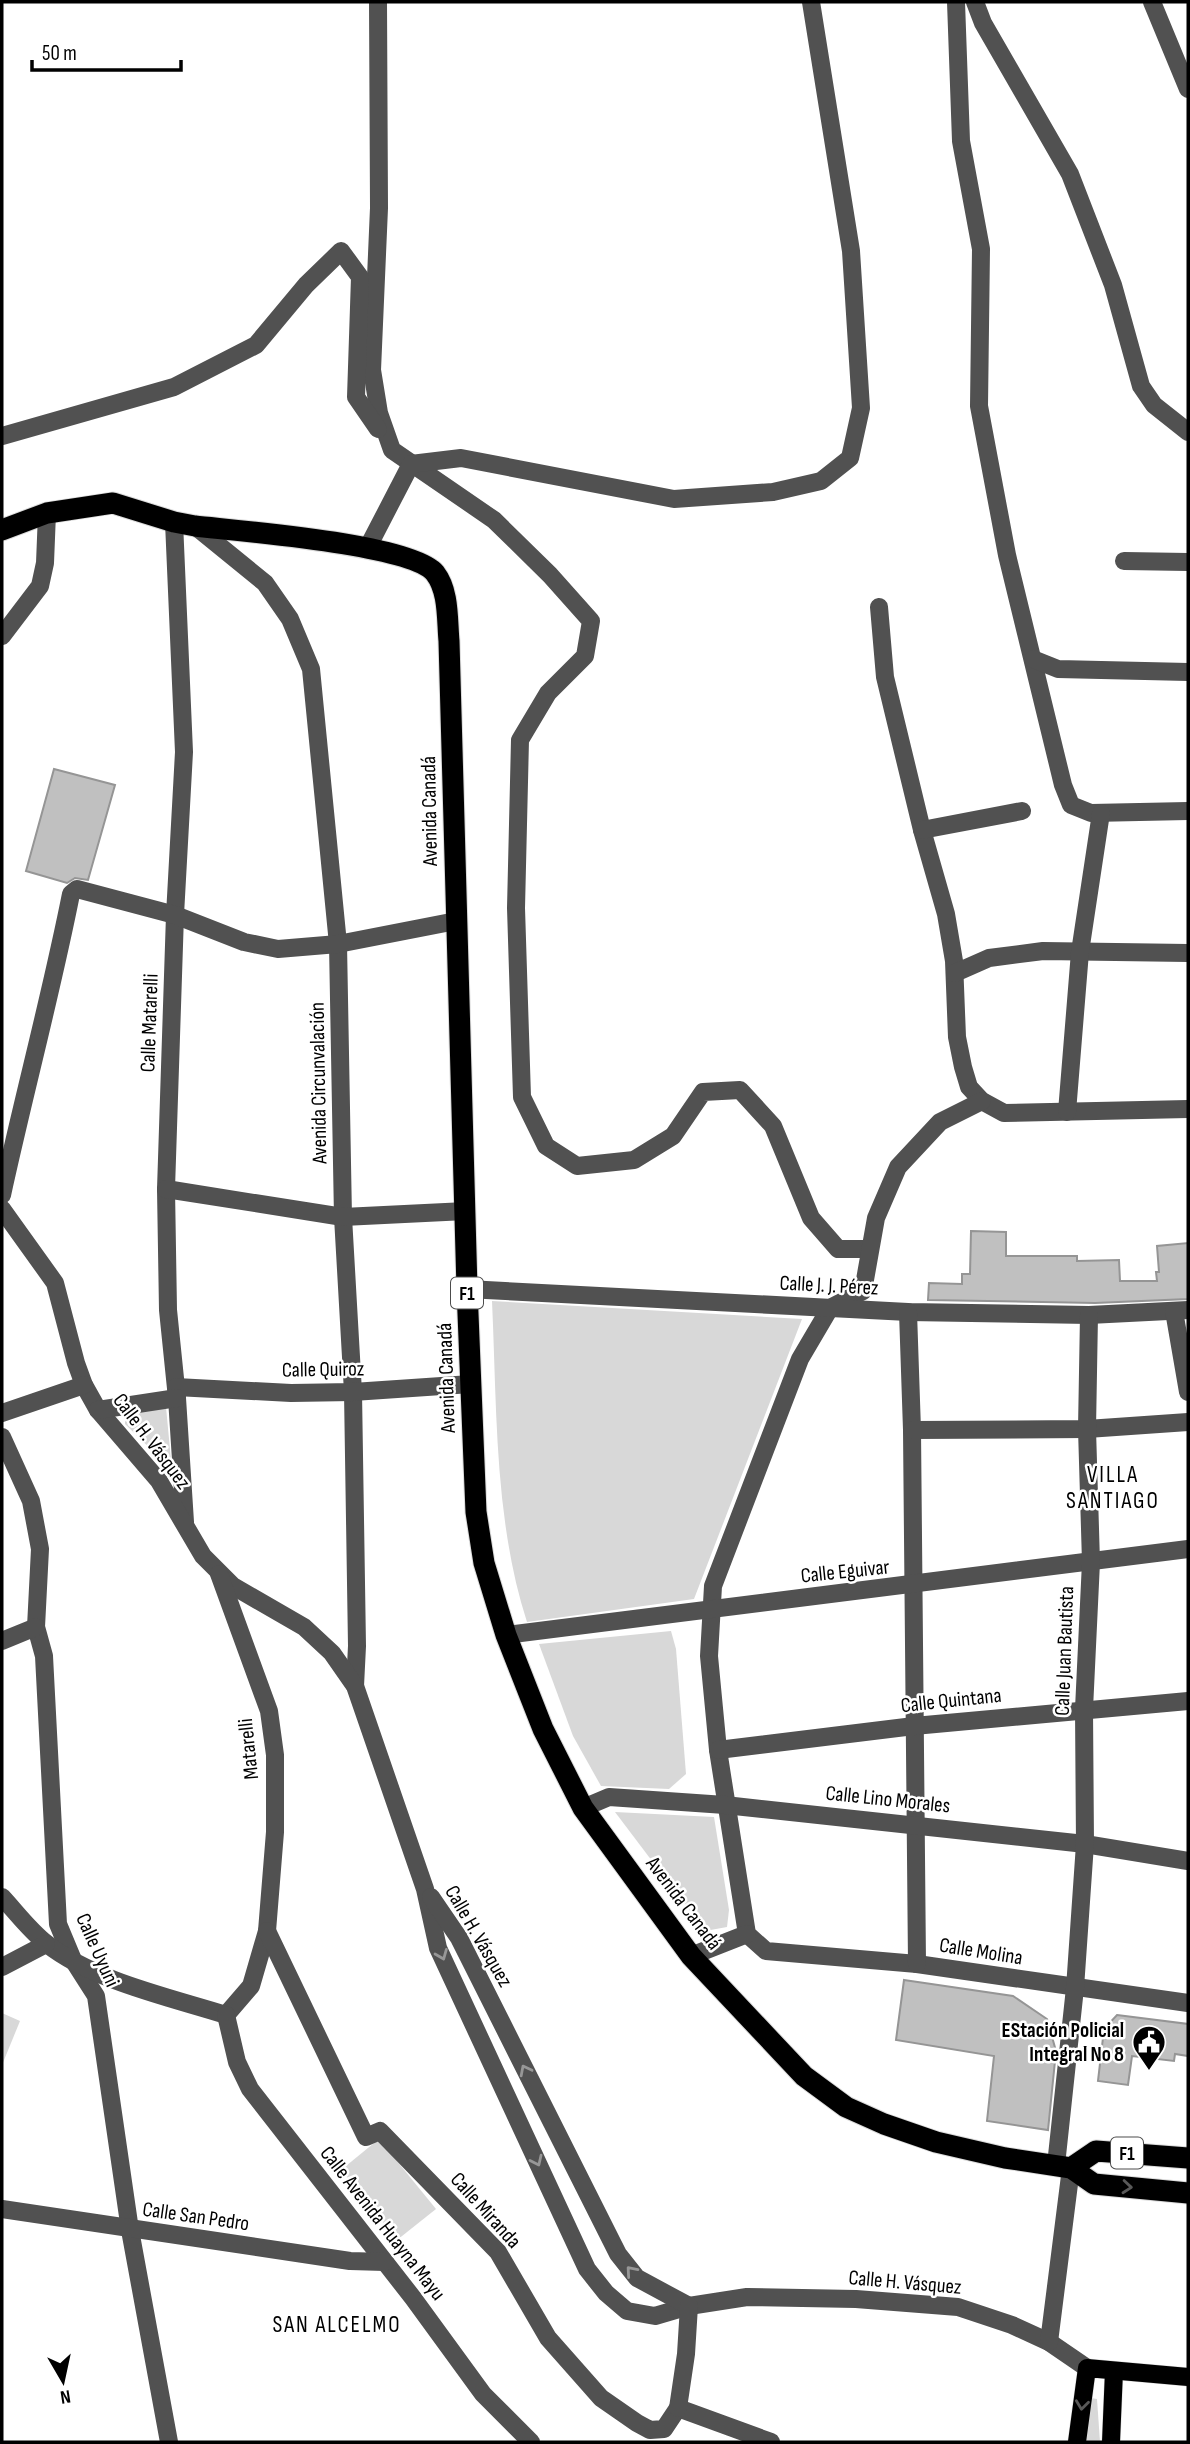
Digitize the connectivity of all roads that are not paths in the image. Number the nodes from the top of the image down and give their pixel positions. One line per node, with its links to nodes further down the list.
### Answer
1 (378, 2): 9 (street)
2 (811, 2): 10 (street)
3 (956, 2): 20 (street)
4 (975, 2): 7 (street)
5 (1153, 2): 6 (street)
6 (1188, 89)
7 (1188, 432)
8 (2, 436): 9 (street)
9 (392, 450): 10 (street)
10 (411, 464): 15 (street); 40 (street)
11 (47, 513): 12 (highway, Avenida Canadá / F1); 14 (highway, Avenida Canadá / F1); 19 (street)
12 (174, 522): 13 (highway, Avenida Canadá / F1); 26 (street, Calle Matarelli)
13 (195, 526): 15 (highway, Avenida Canadá / F1); 28 (street, Avenida Circunvalación)
14 (2, 530)
15 (368, 547): 27 (highway, Avenida Canadá / F1)
16 (1124, 561): 17 (street)
17 (1188, 562)
18 (879, 607): 25 (street)
19 (2, 636)
20 (1033, 659): 21 (street); 24 (street)
21 (1188, 672)
22 (1022, 811): 25 (street)
23 (1188, 811): 24 (street)
24 (1101, 813): 29 (street)
25 (922, 830): 31 (street)
26 (175, 915): 28 (street); 35 (street, Calle Matarelli); 36 (street)
27 (456, 921): 28 (street); 38 (highway, Avenida Canadá / F1)
28 (338, 944): 39 (street, Avenida Circunvalación)
29 (1080, 952): 30 (street); 31 (street); 34 (street)
30 (1188, 953)
31 (955, 973): 32 (street)
32 (982, 1101): 34 (street); 40 (street)
33 (1188, 1109): 34 (street)
34 (1067, 1112)
35 (166, 1189): 39 (street); 48 (street, Calle Matarelli)
36 (2, 1195)
37 (2, 1209): 47 (street, Calle H. Vásquez)
38 (466, 1211): 39 (street); 41 (highway, Avenida Canadá / F1)
39 (343, 1217): 49 (street, Avenida Circunvalación)
40 (870, 1249): 42 (street)
41 (467, 1289): 42 (street, Calle J. J. Pérez); 46 (highway, Avenida Canadá / F1)
42 (830, 1308): 44 (street, Calle J. J. Pérez); 62 (street)
43 (1181, 1310): 45 (street, Calle J. J. Pérez); 50 (street)
44 (908, 1312): 45 (street, Calle J. J. Pérez); 55 (street)
45 (1088, 1315): 54 (street, Calle Juan Bautista)
46 (471, 1384): 49 (street, Calle Quiroz); 64 (highway, Avenida Canadá / F1)
47 (84, 1385): 51 (street, Calle H. Vásquez); 52 (street)
48 (177, 1392): 49 (street, Calle Quiroz); 51 (street, Calle Quiroz); 57 (street, Calle Matarelli)
49 (353, 1392): 66 (street, Avenida Circunvalación)
50 (1188, 1392)
51 (98, 1410): 57 (street, Calle H. Vásquez)
52 (2, 1413)
53 (1188, 1422): 54 (street)
54 (1087, 1429): 55 (street); 59 (street, Calle Juan Bautista)
55 (912, 1430): 61 (street)
56 (2, 1437): 63 (street, Calle Uyuni)
57 (185, 1525): 60 (street, Calle H. Vásquez)
58 (1188, 1549): 59 (street, Calle Eguivar)
59 (1091, 1562): 61 (street, Calle Eguivar); 68 (street, Calle Juan Bautista)
60 (218, 1571): 66 (street, Calle H. Vásquez); 78 (street, Matarelli)
61 (913, 1586): 62 (street, Calle Eguivar); 69 (street)
62 (712, 1608): 64 (street, Calle Eguivar); 70 (street)
63 (36, 1627): 65 (street); 82 (street, Calle Uyuni)
64 (506, 1635): 72 (highway, Avenida Canadá / F1)
65 (2, 1641)
66 (355, 1686): 76 (street)
67 (1188, 1702): 68 (street, Calle Quintana)
68 (1084, 1710): 69 (street, Calle Quintana); 74 (street, Calle Juan Bautista)
69 (914, 1726): 70 (street, Calle Quintana); 73 (street)
70 (718, 1750): 71 (street)
71 (726, 1805): 72 (street, Calle Lino Morales); 73 (street, Calle Lino Morales); 79 (street)
72 (583, 1808): 81 (highway, Avenida Canadá / F1)
73 (914, 1824): 74 (street, Calle Lino Morales); 83 (street)
74 (1085, 1844): 75 (street, Calle Lino Morales); 85 (street, Calle Juan Bautista)
75 (1188, 1861)
76 (425, 1889): 94 (street, Calle H. Vásquez, one-way to 76); 94 (street, Calle H. Vásquez, one-way to 94)
77 (2, 1897): 80 (street)
78 (267, 1931): 87 (street, Matarelli); 99 (street, Calle Miranda)
79 (747, 1934): 81 (street); 83 (street, Calle Molina)
80 (46, 1944): 82 (street); 84 (street)
81 (691, 1956): 89 (highway, Avenida Canadá / F1)
82 (73, 1960): 87 (street); 92 (street, Calle Uyuni)
83 (917, 1964): 85 (street, Calle Molina)
84 (2, 1966)
85 (1075, 1988): 86 (street, Calle Molina); 89 (street, Calle Juan Bautista)
86 (1188, 2003)
87 (226, 2015): 93 (street, Calle Avenida Huayna Mayu)
88 (1188, 2158): 89 (highway, F1)
89 (1063, 2167): 90 (highway, Avenida Canadá / F1, one-way to 90); 95 (street, Calle Juan Bautista)
90 (1188, 2193)
91 (2, 2209): 92 (street, Calle San Pedro)
92 (130, 2230): 93 (street, Calle San Pedro); 100 (street, Calle Uyuni)
93 (386, 2262): 101 (street, Calle Avenida Huayna Mayu)
94 (689, 2306): 95 (street, Calle H. Vásquez); 99 (street)
95 (1049, 2342): 96 (street, Calle H. Vásquez)
96 (1087, 2368): 97 (main road, Calle H. Vásquez); 103 (main road, one-way to 103)
97 (1114, 2371): 98 (main road, Calle H. Vásquez); 104 (main road)
98 (1188, 2377)
99 (677, 2408): 102 (street)
100 (169, 2442)
101 (531, 2442)
102 (771, 2442)
103 (1077, 2442)
104 (1111, 2442)

